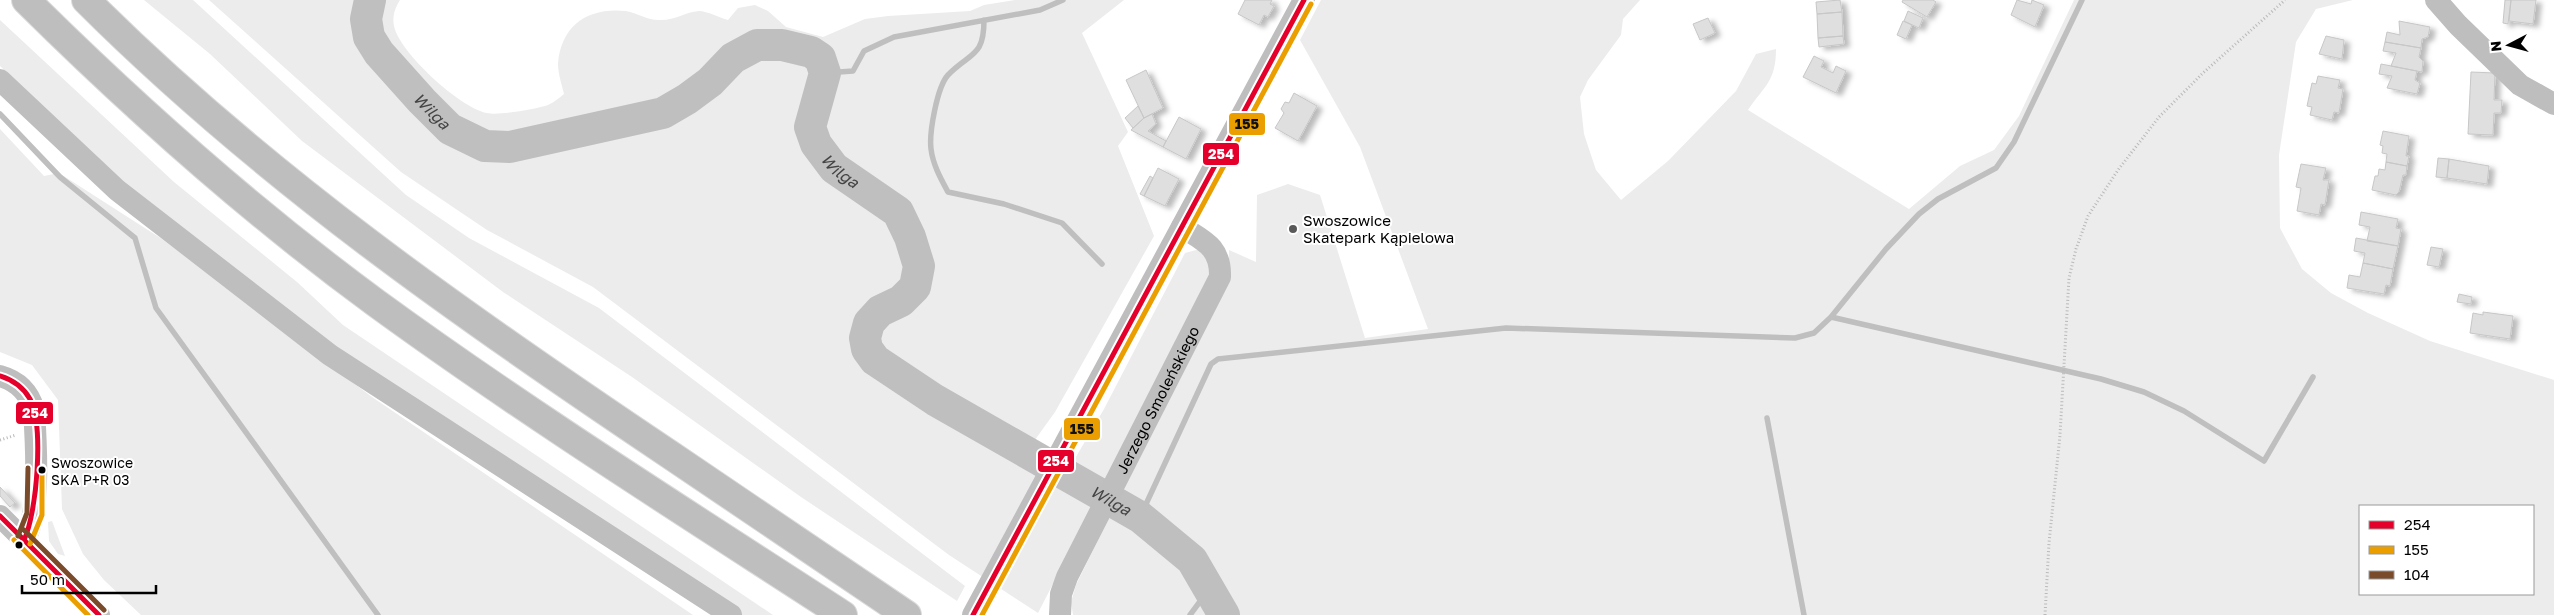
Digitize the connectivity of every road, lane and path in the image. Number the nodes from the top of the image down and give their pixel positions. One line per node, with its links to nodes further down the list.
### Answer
1 (26, 0): 16 (highway)
2 (86, 0): 17 (highway)
3 (1304, 0): 8 (street)
4 (2285, 0): 20 (path)
5 (2436, 0): 7 (street)
6 (0, 80): 15 (street)
7 (2554, 104)
8 (1182, 227): 18 (street); 19 (street, Jerzego Smoleńskiego)
9 (0, 376): 13 (street)
10 (22, 434): 11 (path)
11 (0, 440)
12 (0, 516): 13 (street)
13 (24, 540): 14 (street)
14 (99, 615)
15 (731, 615)
16 (843, 615)
17 (907, 615)
18 (973, 615)
19 (1060, 615)
20 (2045, 615)

